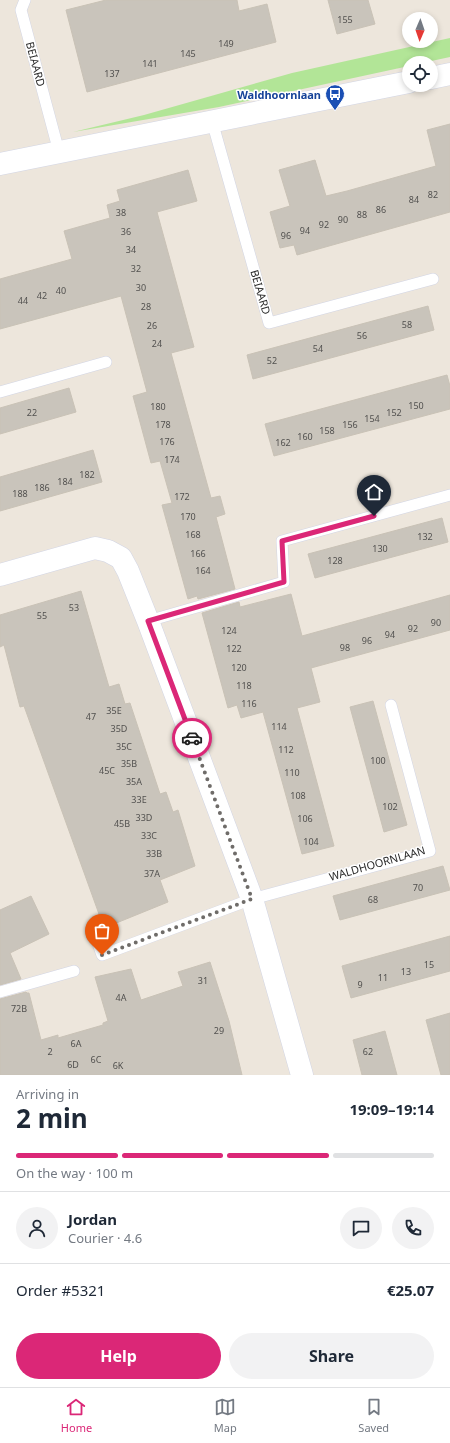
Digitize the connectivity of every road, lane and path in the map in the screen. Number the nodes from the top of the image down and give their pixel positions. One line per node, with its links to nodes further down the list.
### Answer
1 (25, 0): 6 (lane, BEIAARD)
2 (450, 74): 3 (street)
3 (438, 77)
4 (402, 83): 5 (street)
5 (212, 121): 6 (street); 8 (lane, BEIAARD)
6 (59, 152): 7 (street)
7 (0, 164)
8 (433, 278)
9 (106, 362): 10 (lane)
10 (0, 392)
11 (450, 495): 13 (lane)
12 (0, 575): 13 (street)
13 (148, 621): 15 (street)
14 (391, 705): 15 (lane, WALDHOORNLAAN)
15 (252, 899): 16 (lane); 19 (street)
16 (94, 932)
17 (74, 971): 18 (lane)
18 (0, 992)
19 (302, 1075)

